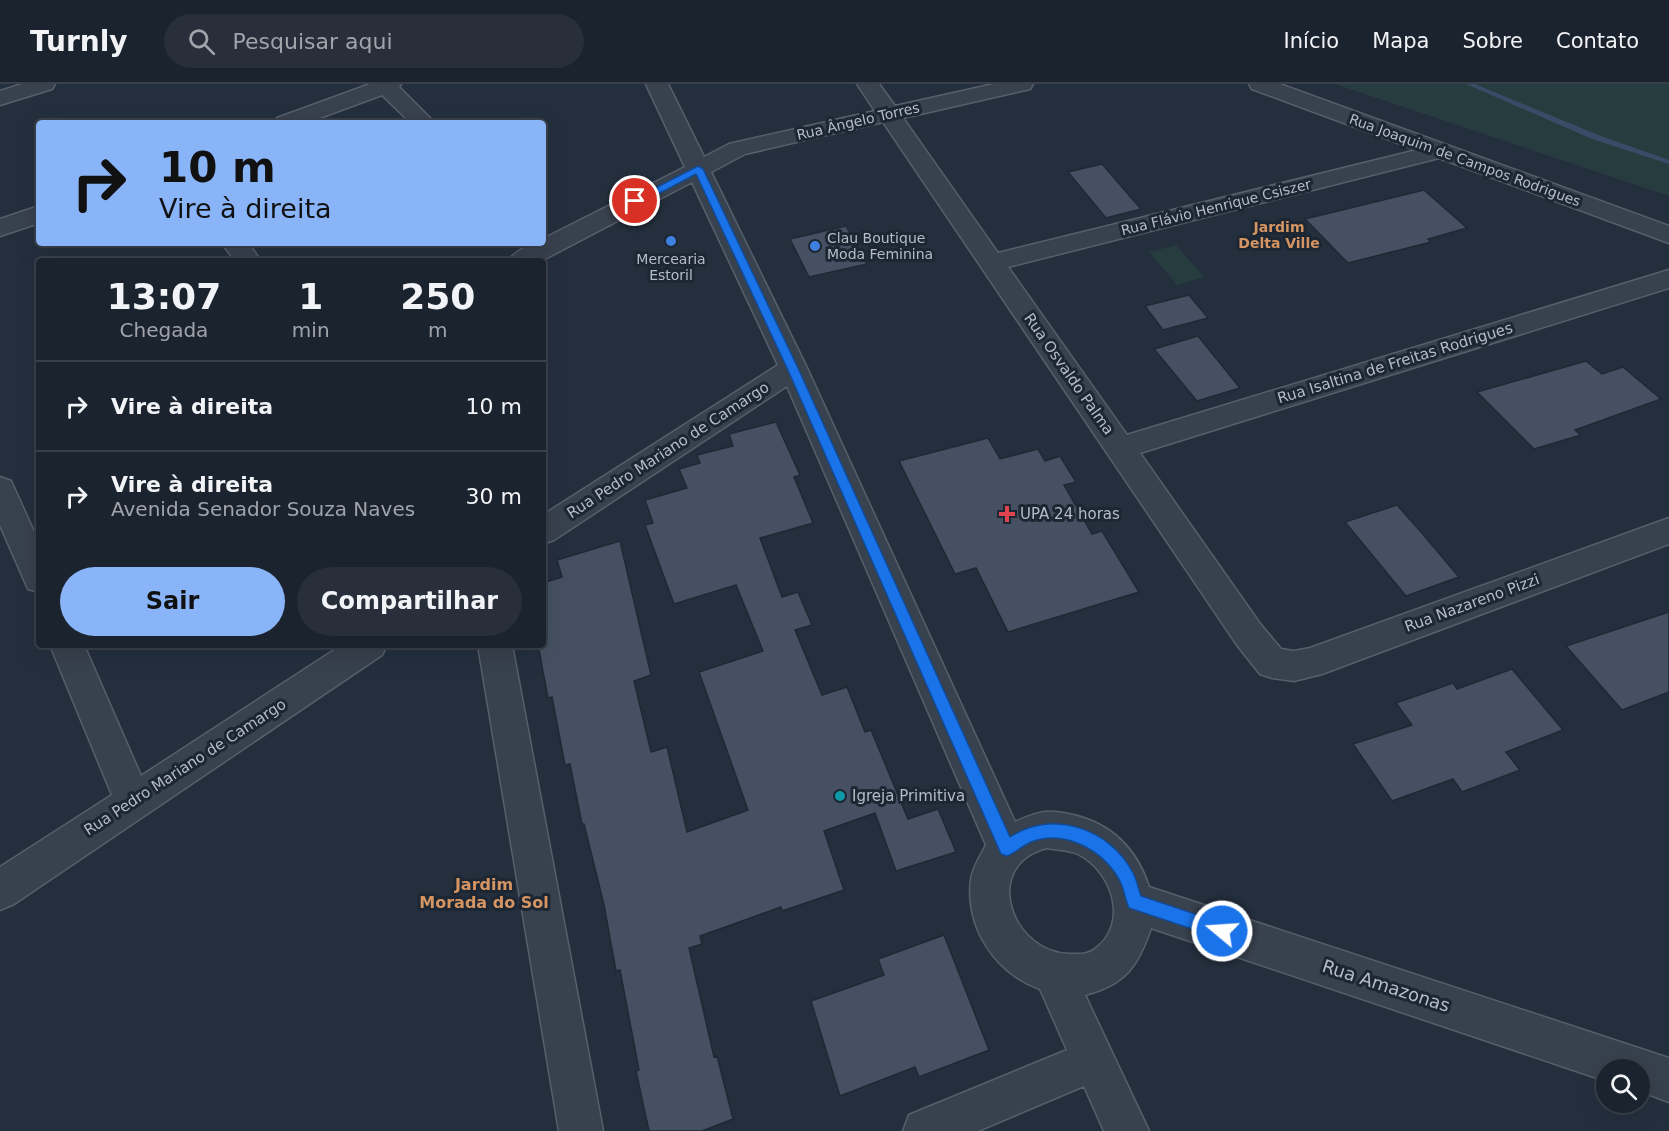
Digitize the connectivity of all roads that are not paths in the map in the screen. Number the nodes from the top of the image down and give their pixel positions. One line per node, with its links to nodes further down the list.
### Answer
1 (44, 84): 7 (street)
2 (657, 84): 12 (street)
3 (868, 84): 8 (street, Rua Osvaldo Palma)
4 (1022, 84): 8 (street, Rua Ângelo Torres)
5 (1260, 84): 11 (street, Rua Joaquim de Campos Rodrigues)
6 (387, 85): 9 (street); 10 (street)
7 (0, 98)
8 (890, 113): 12 (street, Rua Ângelo Torres); 19 (street, Rua Osvaldo Palma)
9 (293, 120)
10 (421, 120)
11 (1440, 151): 15 (street, Rua Joaquim de Campos Rodrigues); 19 (street, Rua Flávio Henrique Csiszer)
12 (698, 169): 16 (street, Rua Ângelo Torres); 21 (street)
13 (36, 215): 14 (street)
14 (0, 228)
15 (1669, 235)
16 (547, 242)
17 (542, 246): 18 (street, Rua Ângelo Torres)
18 (525, 258)
19 (992, 263): 22 (street, Rua Osvaldo Palma)
20 (1669, 279): 22 (street, Rua Isaltina de Freitas Rodrigues)
21 (793, 368): 25 (street, Rua Pedro Mariano de Camargo); 33 (street)
22 (1120, 448): 31 (street, Rua Osvaldo Palma)
23 (0, 489): 24 (street)
24 (19, 526): 27 (street)
25 (546, 529)
26 (1669, 531): 31 (street, Rua Nazareno Pizzi)
27 (36, 571)
28 (68, 648): 32 (street)
29 (365, 648): 32 (street, Rua Pedro Mariano de Camargo)
30 (496, 648): 41 (street)
31 (1272, 663)
32 (133, 801): 34 (street, Rua Pedro Mariano de Camargo)
33 (1007, 848): 35 (street); 36 (street)
34 (0, 890)
35 (1134, 902): 36 (street); 37 (street, Rua Amazonas)
36 (1054, 974): 38 (street)
37 (1605, 1059)
38 (1095, 1060): 42 (street); 43 (street)
39 (1650, 1074): 40 (street, Rua Amazonas)
40 (1669, 1080)
41 (581, 1131)
42 (925, 1131)
43 (1127, 1131)

